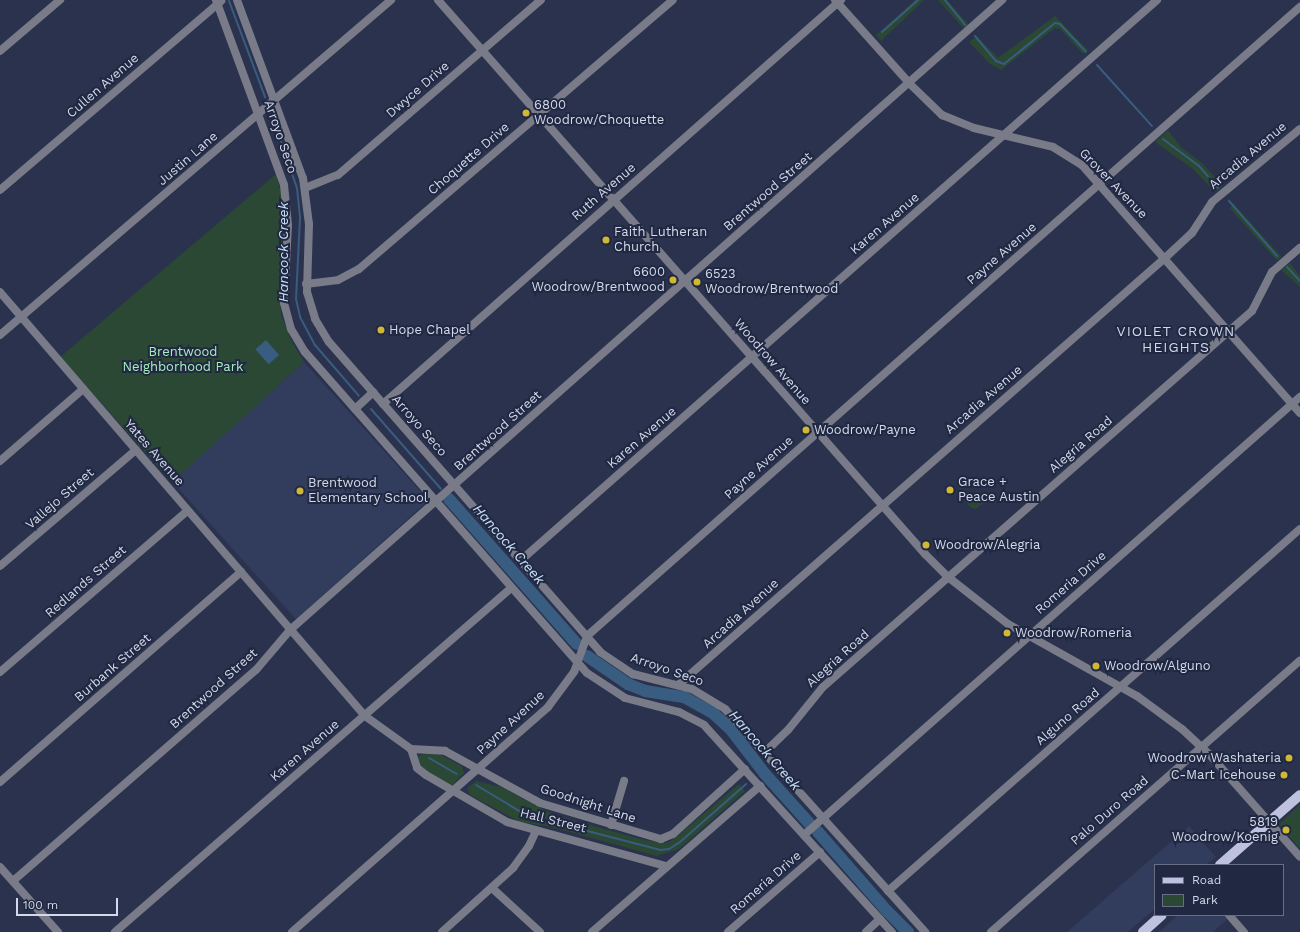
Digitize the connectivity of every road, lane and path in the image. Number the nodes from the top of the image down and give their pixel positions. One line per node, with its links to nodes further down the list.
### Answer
1 (60, 0): 12 (street)
2 (237, 0): 15 (street, Arroyo Seco)
3 (391, 0): 15 (street, Justin Lane)
4 (438, 0): 13 (street, Woodrow Avenue)
5 (541, 0): 13 (street, Dwyce Drive)
6 (672, 0): 17 (street, Choquette Drive)
7 (1002, 0): 14 (street, Brentwood Street)
8 (1157, 0): 19 (street, Karen Avenue)
9 (218, 1): 16 (street, Arroyo Seco); 22 (street, Cullen Avenue)
10 (838, 1): 14 (street, Grover Avenue); 23 (street, Ruth Avenue)
11 (1300, 7): 20 (street, Payne Avenue)
12 (0, 51)
13 (482, 51): 17 (street, Woodrow Avenue); 21 (street, Dwyce Drive)
14 (910, 84): 19 (street, Grover Avenue); 26 (street, Brentwood Street)
15 (274, 100): 16 (street, Justin Lane); 21 (street, Arroyo Seco)
16 (259, 113): 29 (street, Justin Lane); 38 (street, Arroyo Seco)
17 (539, 115): 23 (street, Woodrow Avenue); 27 (street, Choquette Drive)
18 (1300, 129): 25 (street, Arcadia Avenue)
19 (1005, 134): 20 (street, Grover Avenue); 32 (street, Karen Avenue)
20 (1100, 184): 25 (street, Grover Avenue); 40 (street, Payne Avenue)
21 (306, 188): 27 (street, Arroyo Seco)
22 (0, 190)
23 (613, 200): 26 (street, Woodrow Avenue); 36 (street, Ruth Avenue)
24 (1300, 248): 30 (street, Alegria Road)
25 (1165, 258): 30 (street, Grover Avenue); 45 (street, Arcadia Avenue)
26 (685, 281): 32 (street, Woodrow Avenue); 43 (street, Brentwood Street)
27 (306, 284): 34 (street, Arroyo Seco)
28 (0, 292): 29 (street, Yates Avenue)
29 (22, 317): 31 (street, Justin Lane); 33 (street, Yates Avenue)
30 (1228, 332): 37 (street, Grover Avenue); 51 (street, Alegria Road)
31 (0, 335)
32 (752, 357): 40 (street, Woodrow Avenue); 48 (street, Karen Avenue)
33 (83, 389): 41 (street, Yates Avenue); 42 (street)
34 (373, 392): 36 (street, Arroyo Seco); 38 (street, Arroyo Seco)
35 (1300, 397): 37 (street, Romeria Drive)
36 (383, 404): 43 (street, Arroyo Seco)
37 (1292, 404): 39 (street, Grover Avenue); 55 (street, Romeria Drive)
38 (355, 409): 44 (street, Arroyo Seco)
39 (1300, 413)
40 (817, 432): 45 (street, Woodrow Avenue); 54 (street, Payne Avenue)
41 (136, 450): 46 (street, Yates Avenue); 49 (street, Vallejo Street)
42 (0, 461)
43 (454, 485): 44 (street, Brentwood Street); 48 (street, Arroyo Seco)
44 (436, 502): 52 (street, Arroyo Seco); 53 (street, Brentwood Street)
45 (882, 506): 51 (street, Woodrow Avenue); 59 (street, Arcadia Avenue)
46 (187, 511): 50 (street, Yates Avenue); 58 (street, Redlands Street)
47 (1300, 529): 60 (street, Alguno Road)
48 (520, 561): 54 (street, Arroyo Seco)
49 (0, 566)
50 (241, 572): 53 (street, Yates Avenue); 68 (street, Burbank Street)
51 (948, 578): 55 (street, Woodrow Avenue); 64 (street, Alegria Road)
52 (511, 588): 57 (street, Arroyo Seco); 61 (street, Karen Avenue)
53 (290, 630): 61 (street); 82 (street, Brentwood Street)
54 (587, 636): 57 (street, Payne Avenue); 59 (street, Arroyo Seco)
55 (1028, 637): 60 (street, Woodrow Avenue); 72 (street, Romeria Drive)
56 (1300, 661): 62 (street, Palo Duro Road)
57 (577, 662): 65 (street, Payne Avenue); 66 (street, Arroyo Seco)
58 (0, 672)
59 (678, 685): 64 (street, Arroyo Seco)
60 (1121, 686): 62 (street, Woodrow Avenue); 84 (street, Alguno Road)
61 (365, 716): 63 (street); 89 (street, Karen Avenue)
62 (1201, 747): 73 (street, Woodrow Avenue); 98 (street, Palo Duro Road)
63 (411, 749): 65 (street, Goodnight Lane); 70 (street, Hall Street)
64 (765, 752): 72 (street, Arroyo Seco)
65 (479, 769): 70 (street, Payne Avenue); 74 (street, Goodnight Lane)
66 (745, 769): 69 (street, Arroyo Seco); 74 (street, Goodnight Lane)
67 (624, 781): 74 (street)
68 (0, 782)
69 (760, 786): 76 (street, Arroyo Seco); 81 (street)
70 (453, 790): 75 (street, Hall Street); 90 (street, Payne Avenue)
71 (1300, 795): 73 (main road)
72 (822, 819): 76 (street, Romeria Drive); 84 (street, Arroyo Seco)
73 (1270, 821): 78 (street, Woodrow Avenue); 79 (main road)
74 (611, 825)
75 (536, 831): 81 (street, Hall Street); 83 (street)
76 (804, 835): 77 (street, Arroyo Seco)
77 (820, 852): 87 (street, Arroyo Seco); 94 (street, Romeria Drive)
78 (1300, 857)
79 (1221, 864)
80 (0, 866): 82 (street)
81 (666, 866): 93 (street)
82 (13, 881): 88 (street)
83 (492, 888): 91 (street); 92 (street)
84 (888, 892): 97 (street, Arroyo Seco)
85 (1161, 916): 99 (main road)
86 (1230, 916): 100 (street)
87 (880, 919): 95 (street); 96 (street, Arroyo Seco)
88 (58, 932)
89 (114, 932)
90 (292, 932)
91 (442, 932)
92 (540, 932)
93 (592, 932)
94 (728, 932)
95 (866, 932)
96 (892, 932)
97 (925, 932)
98 (991, 932)
99 (1143, 932)
100 (1244, 932)

